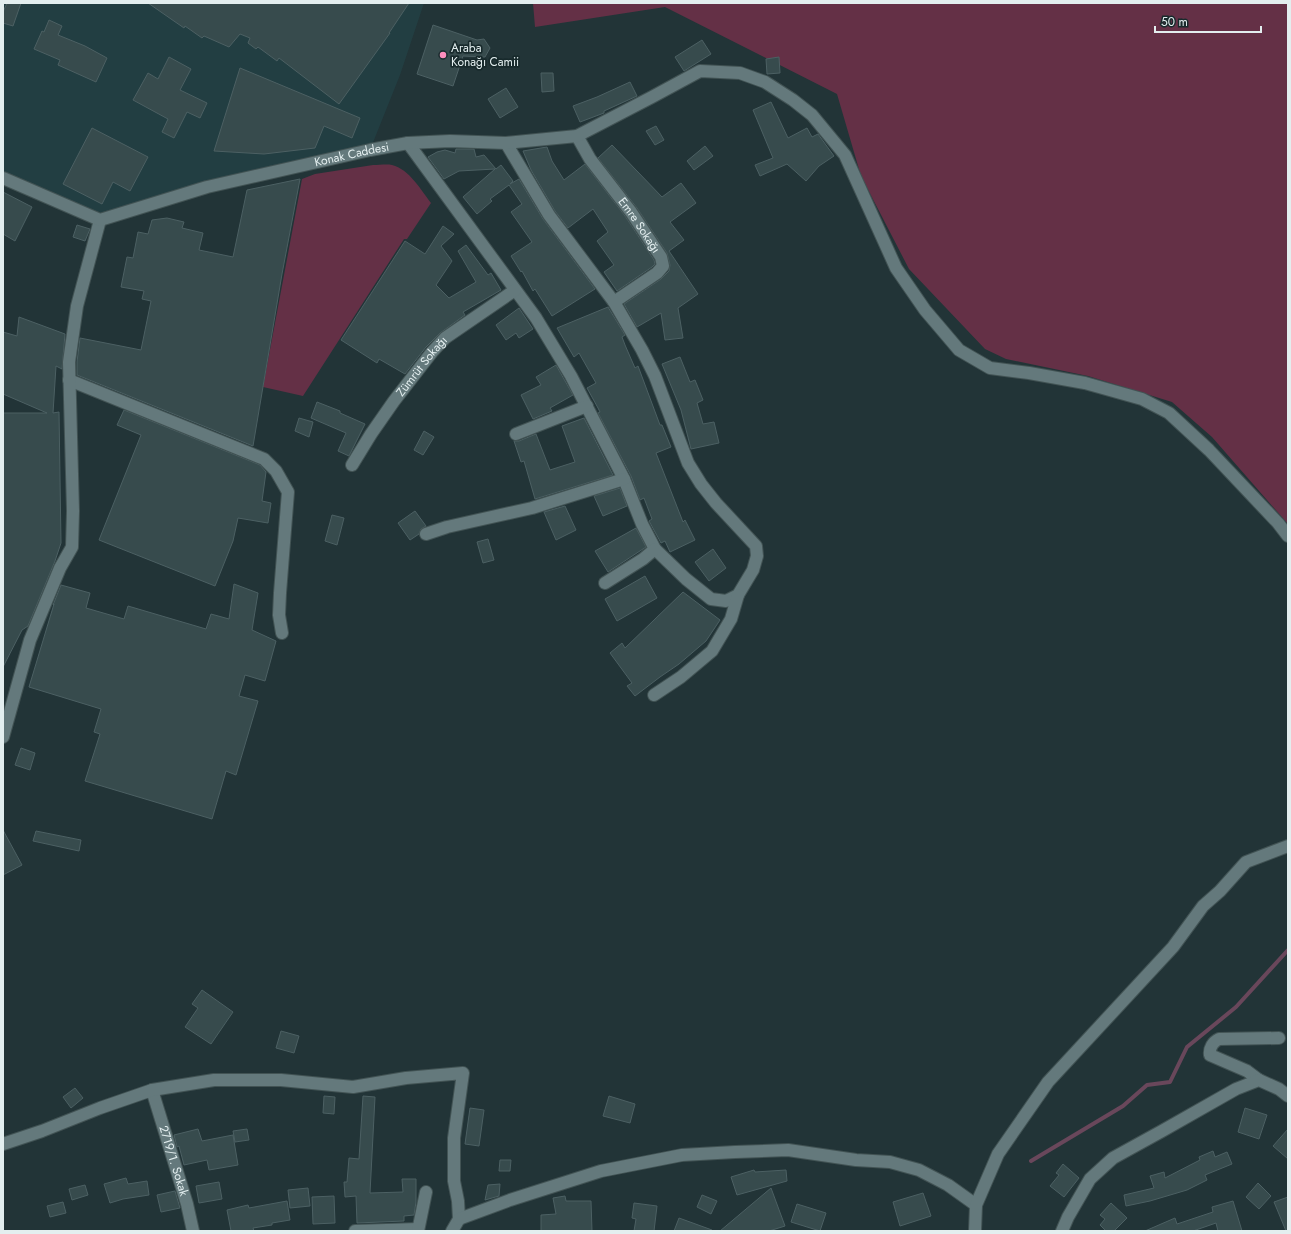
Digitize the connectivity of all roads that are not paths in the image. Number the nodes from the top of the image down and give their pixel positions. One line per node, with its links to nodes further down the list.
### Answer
1 (577, 136): 3 (street, Konak Caddesi); 7 (street, Emre Sokağı); 14 (street, Konak Caddesi)
2 (408, 143): 3 (street, Konak Caddesi); 5 (street, Konak Caddesi); 6 (street)
3 (506, 143): 7 (street)
4 (3, 178): 5 (street)
5 (100, 220): 8 (street)
6 (515, 290): 9 (street); 11 (street, Zümrüt Sokağı)
7 (614, 302): 17 (street)
8 (69, 380): 18 (street); 20 (street)
9 (587, 406): 10 (street); 12 (street)
10 (516, 434)
11 (352, 465)
12 (624, 478): 13 (street); 15 (street)
13 (426, 534)
14 (1288, 536)
15 (655, 549): 16 (street); 17 (street)
16 (605, 583)
17 (738, 595): 19 (street)
18 (282, 633)
19 (654, 695)
20 (3, 737)
21 (1288, 846): 28 (street)
22 (1279, 1038): 23 (street)
23 (1259, 1080): 25 (street); 35 (street)
24 (152, 1090): 26 (street); 29 (street); 31 (street, 2719/1. Sokak)
25 (1288, 1096)
26 (3, 1144)
27 (426, 1192): 30 (street)
28 (976, 1205): 29 (street); 34 (street)
29 (459, 1219): 33 (street)
30 (418, 1230): 32 (street)
31 (194, 1231)
32 (355, 1231)
33 (452, 1231)
34 (975, 1231)
35 (1062, 1231)

